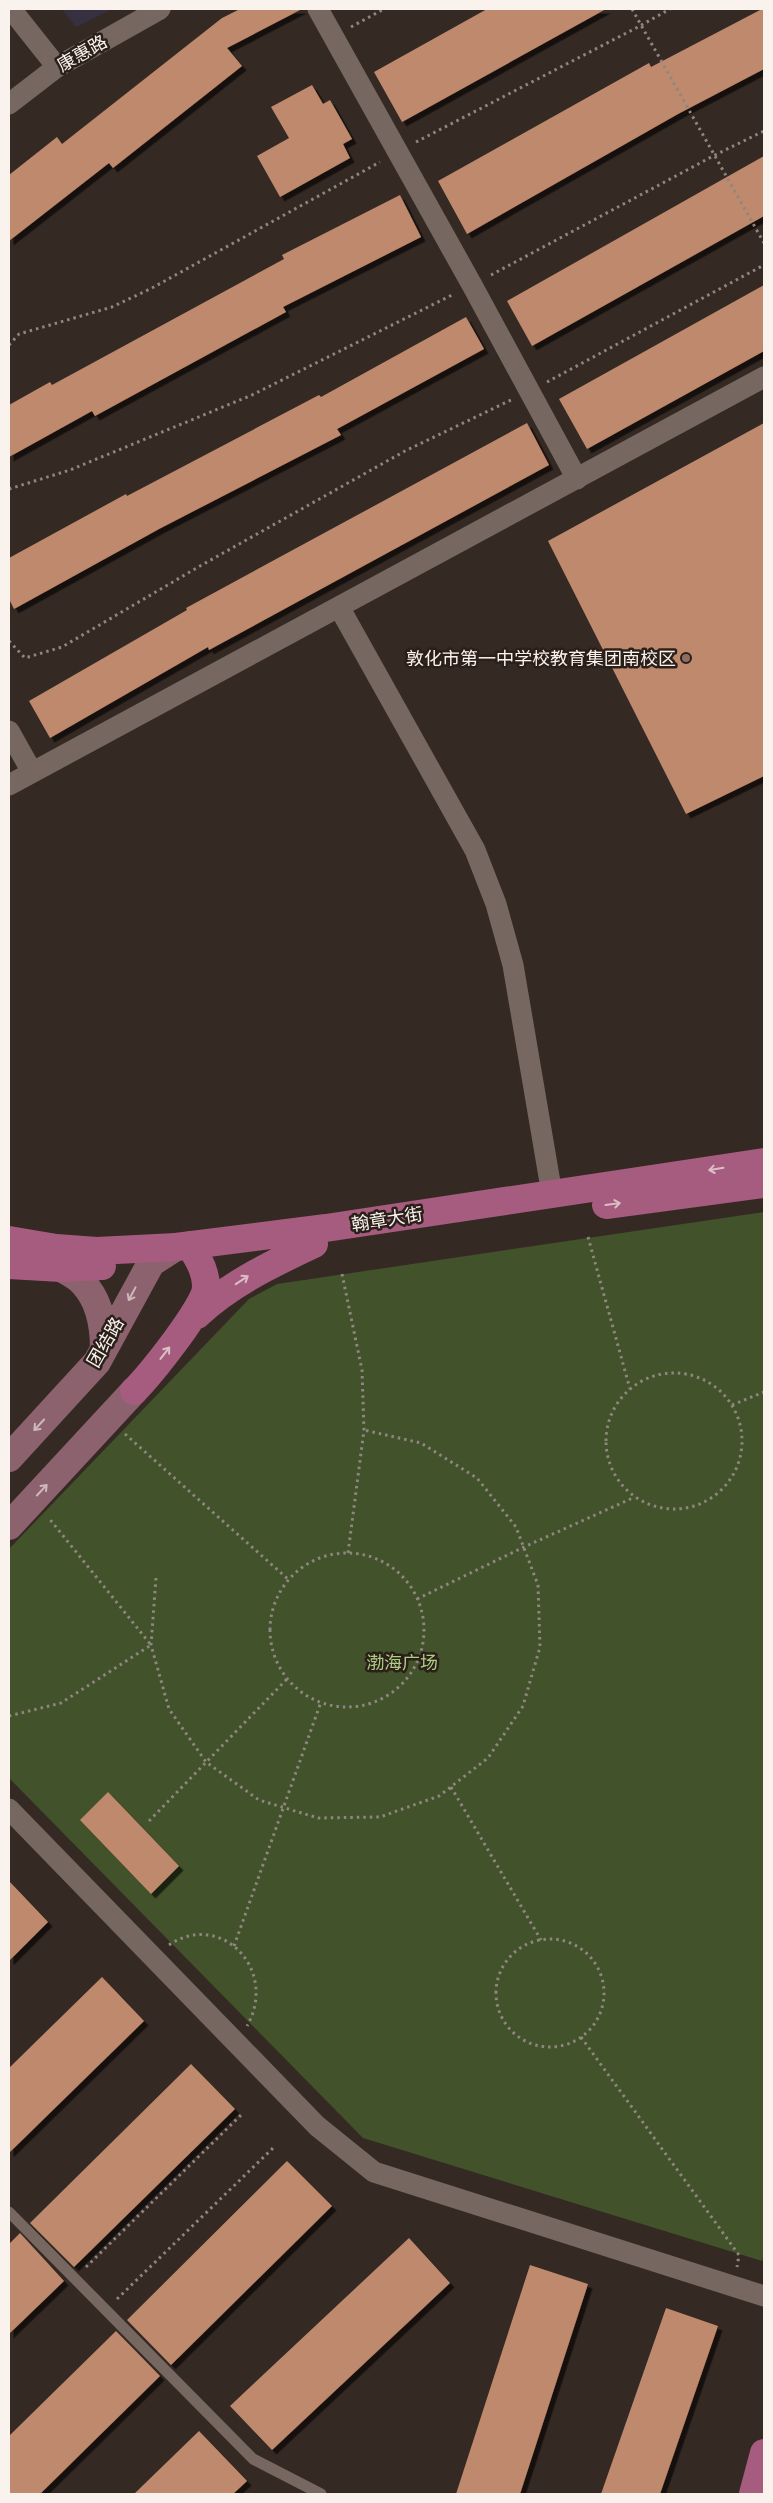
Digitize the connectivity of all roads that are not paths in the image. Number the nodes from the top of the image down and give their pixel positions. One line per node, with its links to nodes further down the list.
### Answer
1 (11, 9): 4 (street)
2 (160, 9): 4 (street, 康惠路)
3 (318, 9): 7 (street)
4 (57, 67): 5 (street, 康惠路)
5 (9, 104)
6 (764, 377): 7 (street)
7 (577, 479): 8 (street)
8 (339, 607): 10 (street); 14 (street)
9 (9, 731): 10 (street)
10 (32, 772): 11 (street)
11 (9, 785)
12 (764, 1162): 14 (main road, 翰章大街, one-way to 14)
13 (764, 1184): 16 (main road, 翰章大街, one-way to 13)
14 (552, 1194): 17 (main road, 翰章大街)
15 (9, 1240): 17 (main road, 翰章大街)
16 (314, 1244): 17 (main road, 翰章大街); 21 (main road, one-way to 16)
17 (188, 1250): 18 (main road, 团结路); 21 (main road)
18 (150, 1264): 20 (main road); 22 (main road, 团结路, one-way to 22)
19 (9, 1265): 20 (main road)
20 (60, 1268): 22 (main road)
21 (190, 1321): 24 (main road, one-way to 21)
22 (104, 1349): 23 (main road, 团结路, one-way to 23)
23 (9, 1458)
24 (9, 1526)
25 (9, 1809): 27 (street)
26 (9, 2212): 29 (lane)
27 (764, 2296)
28 (764, 2452): 30 (main road)
29 (321, 2494)
30 (753, 2494)

